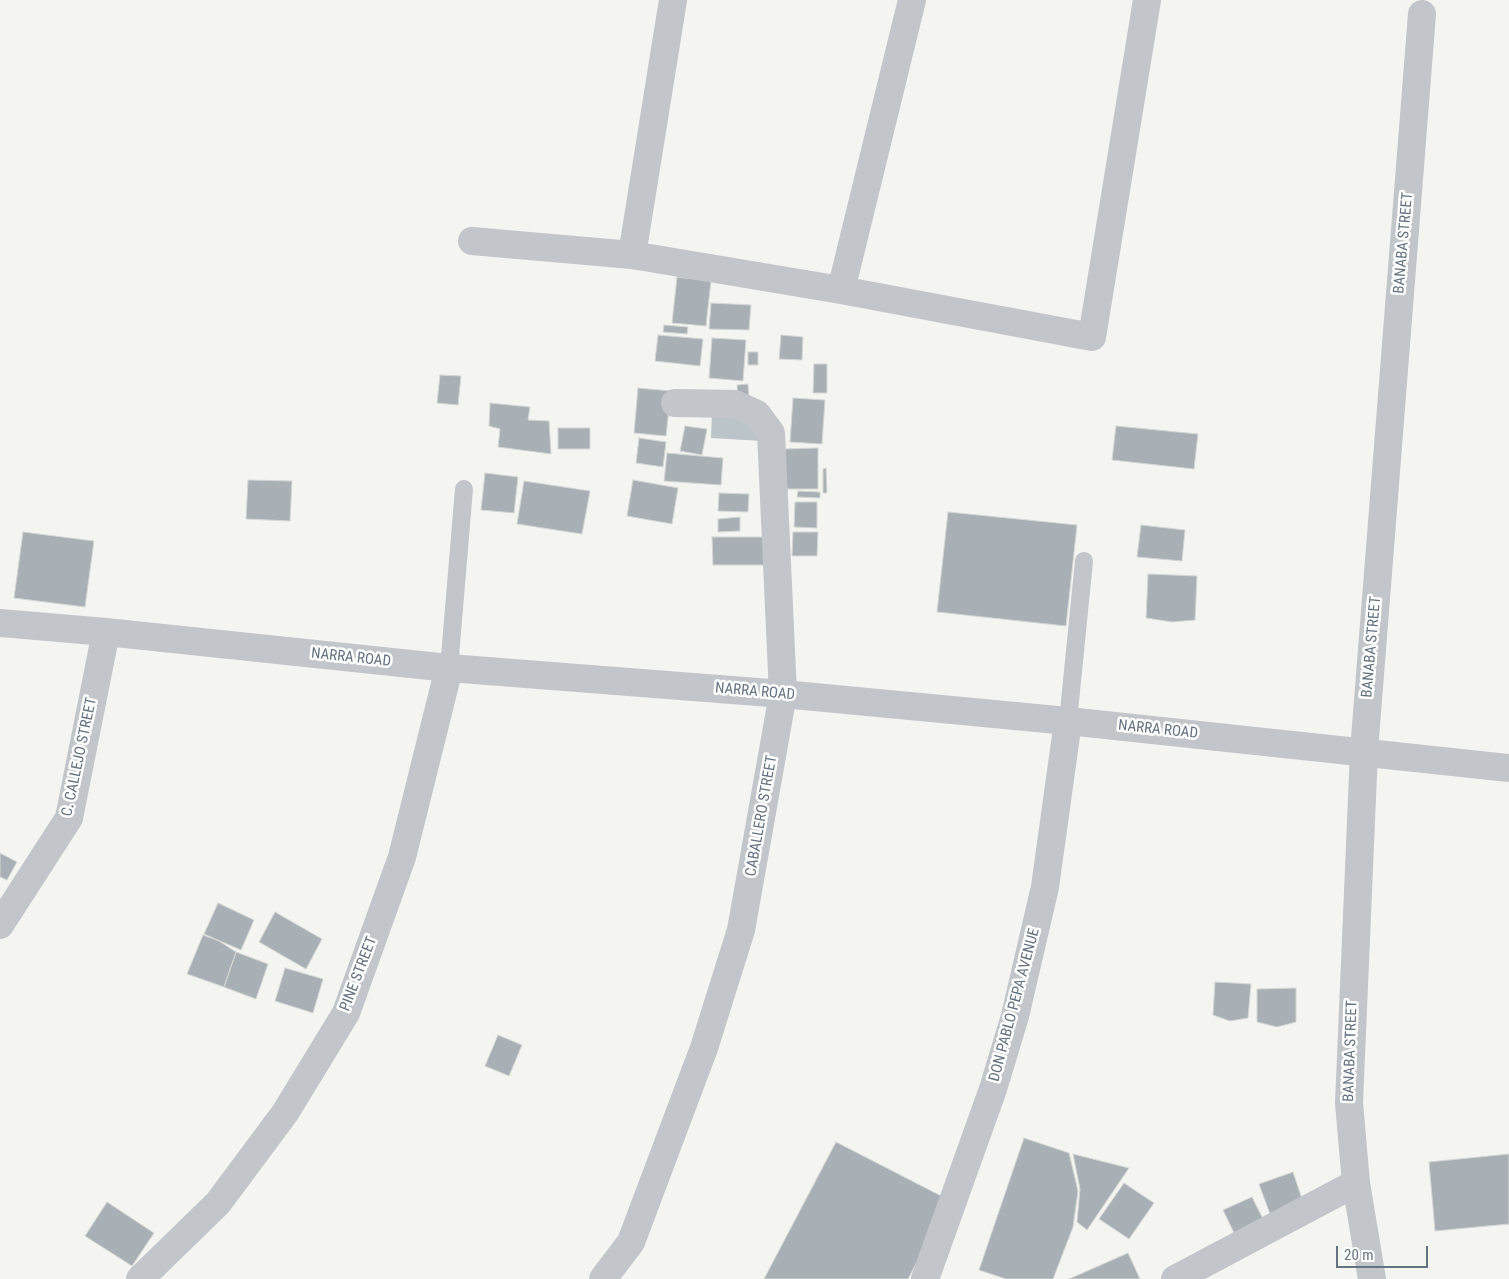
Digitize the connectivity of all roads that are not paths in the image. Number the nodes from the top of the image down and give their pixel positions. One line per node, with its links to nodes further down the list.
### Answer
1 (673, 0): 6 (street)
2 (912, 0): 7 (street)
3 (1147, 0): 7 (street)
4 (1422, 14): 16 (street, BANABA STREET)
5 (472, 241): 6 (street)
6 (632, 255): 7 (street)
7 (841, 290)
8 (675, 403): 14 (street, CABALLERO STREET)
9 (464, 489): 13 (lane)
10 (1084, 561): 15 (lane)
11 (0, 623): 12 (street, NARRA ROAD)
12 (106, 632): 13 (street, NARRA ROAD); 18 (street, C. CALLEJO STREET)
13 (449, 668): 14 (street, NARRA ROAD); 20 (street, PINE STREET)
14 (783, 694): 15 (street, NARRA ROAD); 21 (street, CABALLERO STREET)
15 (1068, 721): 16 (street, NARRA ROAD); 22 (street, DON PABLO PEPA AVENUE)
16 (1364, 751): 17 (street, NARRA ROAD); 19 (street, BANABA STREET)
17 (1509, 768)
18 (0, 924)
19 (1356, 1183): 23 (street); 24 (street, BANABA STREET)
20 (140, 1279)
21 (603, 1279)
22 (925, 1279)
23 (1175, 1279)
24 (1372, 1279)

